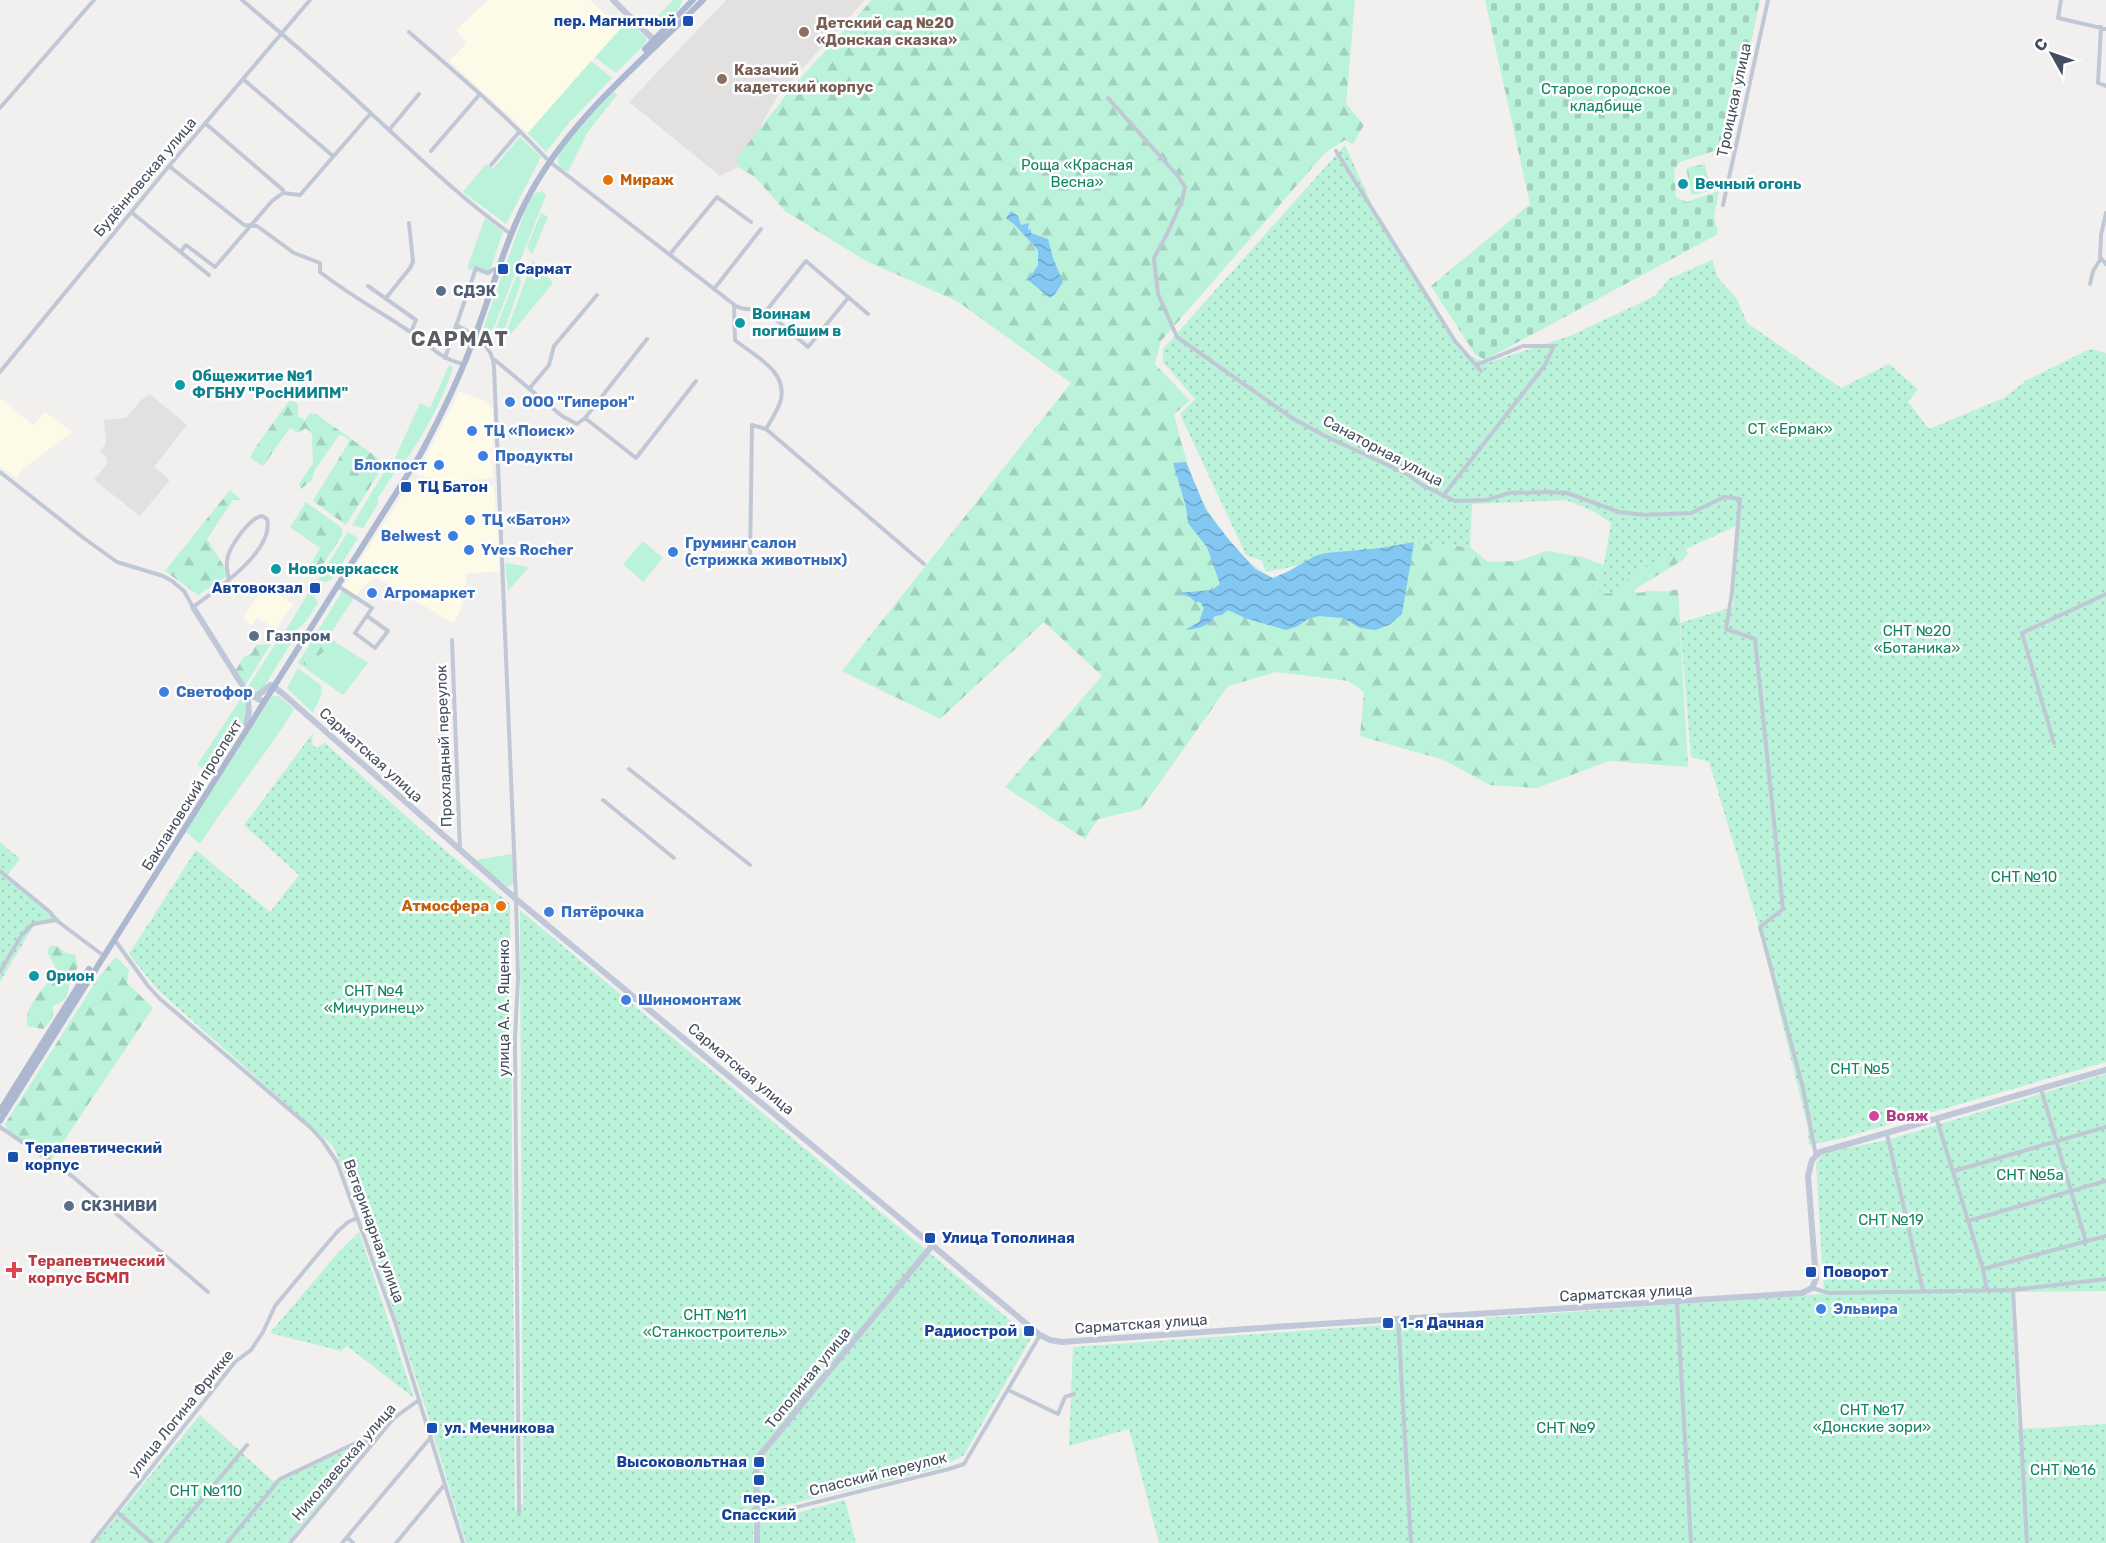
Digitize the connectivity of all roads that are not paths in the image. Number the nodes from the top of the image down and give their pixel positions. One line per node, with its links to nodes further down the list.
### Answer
1 (94, 0): 18 (street)
2 (242, 0): 11 (street)
3 (310, 0): 11 (street, Будённовская улица)
4 (613, 0): 12 (main road)
5 (693, 0): 12 (main road, Баклановский проспект)
6 (703, 0): 12 (main road, Баклановский проспект)
7 (1768, 0): 30 (street, Троицкая улица)
8 (2061, 0): 9 (street)
9 (2103, 28): 14 (street)
10 (409, 32): 16 (street)
11 (280, 33): 13 (street, Будённовская улица); 19 (street)
12 (656, 42): 26 (main road, Баклановский проспект)
13 (243, 79): 20 (street, Будённовская улица); 25 (street)
14 (2106, 86)
15 (419, 94): 21 (street)
16 (480, 94): 22 (street); 23 (street)
17 (1108, 98): 69 (street, Санаторная улица)
18 (0, 108)
19 (371, 113): 21 (street); 25 (street)
20 (205, 123): 28 (street, Будённовская улица); 29 (street)
21 (389, 130): 37 (street)
22 (520, 131): 26 (street); 27 (street)
23 (431, 151)
24 (1336, 151): 60 (street)
25 (333, 156): 29 (street)
26 (548, 161): 37 (main road, Баклановский проспект); 39 (street); 55 (main road, Баклановский проспект)
27 (491, 165)
28 (169, 166): 31 (street, Будённовская улица); 35 (street)
29 (283, 193): 35 (street)
30 (1723, 205)
31 (131, 212): 38 (street); 62 (street, Будённовская улица)
32 (2106, 213): 40 (street)
33 (751, 222): 39 (street)
34 (409, 223): 48 (street)
35 (250, 227): 38 (street); 54 (street)
36 (760, 230): 46 (street)
37 (508, 232): 42 (main road, Баклановский проспект)
38 (181, 251): 43 (street)
39 (670, 254): 46 (street)
40 (2099, 257): 41 (street); 44 (street)
41 (2106, 264)
42 (494, 269): 53 (street); 55 (main road, Баклановский проспект)
43 (209, 275)
44 (2090, 284)
45 (369, 286): 48 (street)
46 (714, 289): 50 (street)
47 (597, 295): 64 (street)
48 (386, 298): 54 (street)
49 (848, 298): 51 (street); 51 (street); 52 (street)
50 (734, 305): 51 (street); 66 (street)
51 (766, 311)
52 (868, 314)
53 (456, 325): 55 (street); 57 (street)
54 (411, 332): 57 (street)
55 (473, 335): 58 (street); 59 (main road, Баклановский проспект); 68 (main road, Баклановский проспект)
56 (647, 339): 65 (street)
57 (445, 358): 59 (street)
58 (494, 360): 64 (street); 89 (street, улица А. А. Ященко)
59 (460, 363): 68 (main road, Баклановский проспект)
60 (1476, 365): 61 (street); 69 (street)
61 (1481, 371)
62 (0, 372)
63 (696, 381): 65 (street)
64 (529, 389): 65 (street)
65 (585, 418)
66 (766, 429): 70 (street); 71 (street)
67 (0, 472): 75 (street)
68 (406, 473): 73 (main road, Баклановский проспект); 78 (main road, Баклановский проспект)
69 (1443, 496): 103 (street, Санаторная улица)
70 (750, 561)
71 (924, 564)
72 (229, 580): 72 (street); 75 (street)
73 (338, 586): 76 (street); 78 (main road, Баклановский проспект)
74 (2106, 594): 82 (street)
75 (193, 607): 79 (main road)
76 (367, 616): 76 (street)
77 (452, 640): 85 (street, Прохладный переулок)
78 (272, 686): 79 (main road); 80 (main road, Баклановский проспект); 85 (main road, Сарматская улица)
79 (247, 693): 80 (main road); 81 (main road)
80 (262, 702): 81 (main road, Баклановский проспект); 91 (main road, Баклановский проспект)
81 (246, 724): 91 (main road, Баклановский проспект)
82 (2054, 743)
83 (629, 769): 87 (street)
84 (603, 800): 86 (street)
85 (460, 851): 89 (main road, Сарматская улица)
86 (674, 858)
87 (750, 865)
88 (0, 871): 90 (street)
89 (516, 899): 121 (main road, Сарматская улица); 130 (street, улица А. А. Ященко)
90 (56, 920): 92 (street); 93 (street)
91 (113, 936): 92 (main road, Баклановский проспект); 98 (main road, Баклановский проспект); 107 (street, Ветеринарная улица)
92 (100, 953): 96 (main road, Баклановский проспект)
93 (0, 972)
94 (2106, 1070): 95 (main road)
95 (2041, 1089): 97 (main road); 102 (street)
96 (0, 1111)
97 (1937, 1120): 101 (main road); 104 (street)
98 (0, 1121)
99 (0, 1127): 117 (street)
100 (2106, 1127): 102 (street)
101 (1887, 1134): 103 (main road); 118 (street)
102 (2056, 1141): 104 (street); 106 (street)
103 (1816, 1156): 114 (main road)
104 (1954, 1171): 108 (street)
105 (2106, 1181): 106 (street)
106 (2071, 1191): 108 (street); 110 (street)
107 (357, 1218): 124 (street, Ветеринарная улица); 129 (street, улица Логина Фрикке)
108 (1968, 1221): 112 (street)
109 (2106, 1236): 110 (street)
110 (2086, 1242): 112 (street)
111 (931, 1247): 131 (main road, Тополиная улица)
112 (1983, 1269): 115 (street)
113 (2106, 1279): 116 (street)
114 (1812, 1288): 118 (street); 119 (main road, Сарматская улица)
115 (1987, 1290): 116 (street); 118 (street)
116 (2013, 1290): 145 (street)
117 (208, 1292)
118 (1923, 1292)
119 (1677, 1302): 120 (main road, Сарматская улица); 144 (street)
120 (1398, 1319): 121 (main road, Сарматская улица); 143 (street)
121 (1040, 1335): 122 (street, Спасский переулок)
122 (1008, 1390): 123 (street); 131 (street, Спасский переулок)
123 (1074, 1394)
124 (419, 1400): 125 (street, Ветеринарная улица); 127 (street, Николаевская улица)
125 (431, 1437): 128 (street, Ветеринарная улица); 132 (street)
126 (247, 1445): 135 (street)
127 (371, 1445): 136 (street); 137 (street, Николаевская улица)
128 (446, 1484): 140 (street); 141 (street, Ветеринарная улица)
129 (117, 1512): 133 (street, улица Логина Фрикке); 134 (street)
130 (519, 1512)
131 (757, 1517): 142 (main road, Тополиная улица)
132 (347, 1537): 138 (street); 139 (street)
133 (92, 1543)
134 (152, 1543)
135 (166, 1543)
136 (227, 1543)
137 (290, 1543)
138 (342, 1543)
139 (353, 1543)
140 (396, 1543)
141 (463, 1543)
142 (757, 1543)
143 (1411, 1543)
144 (1691, 1543)
145 (2027, 1543)

